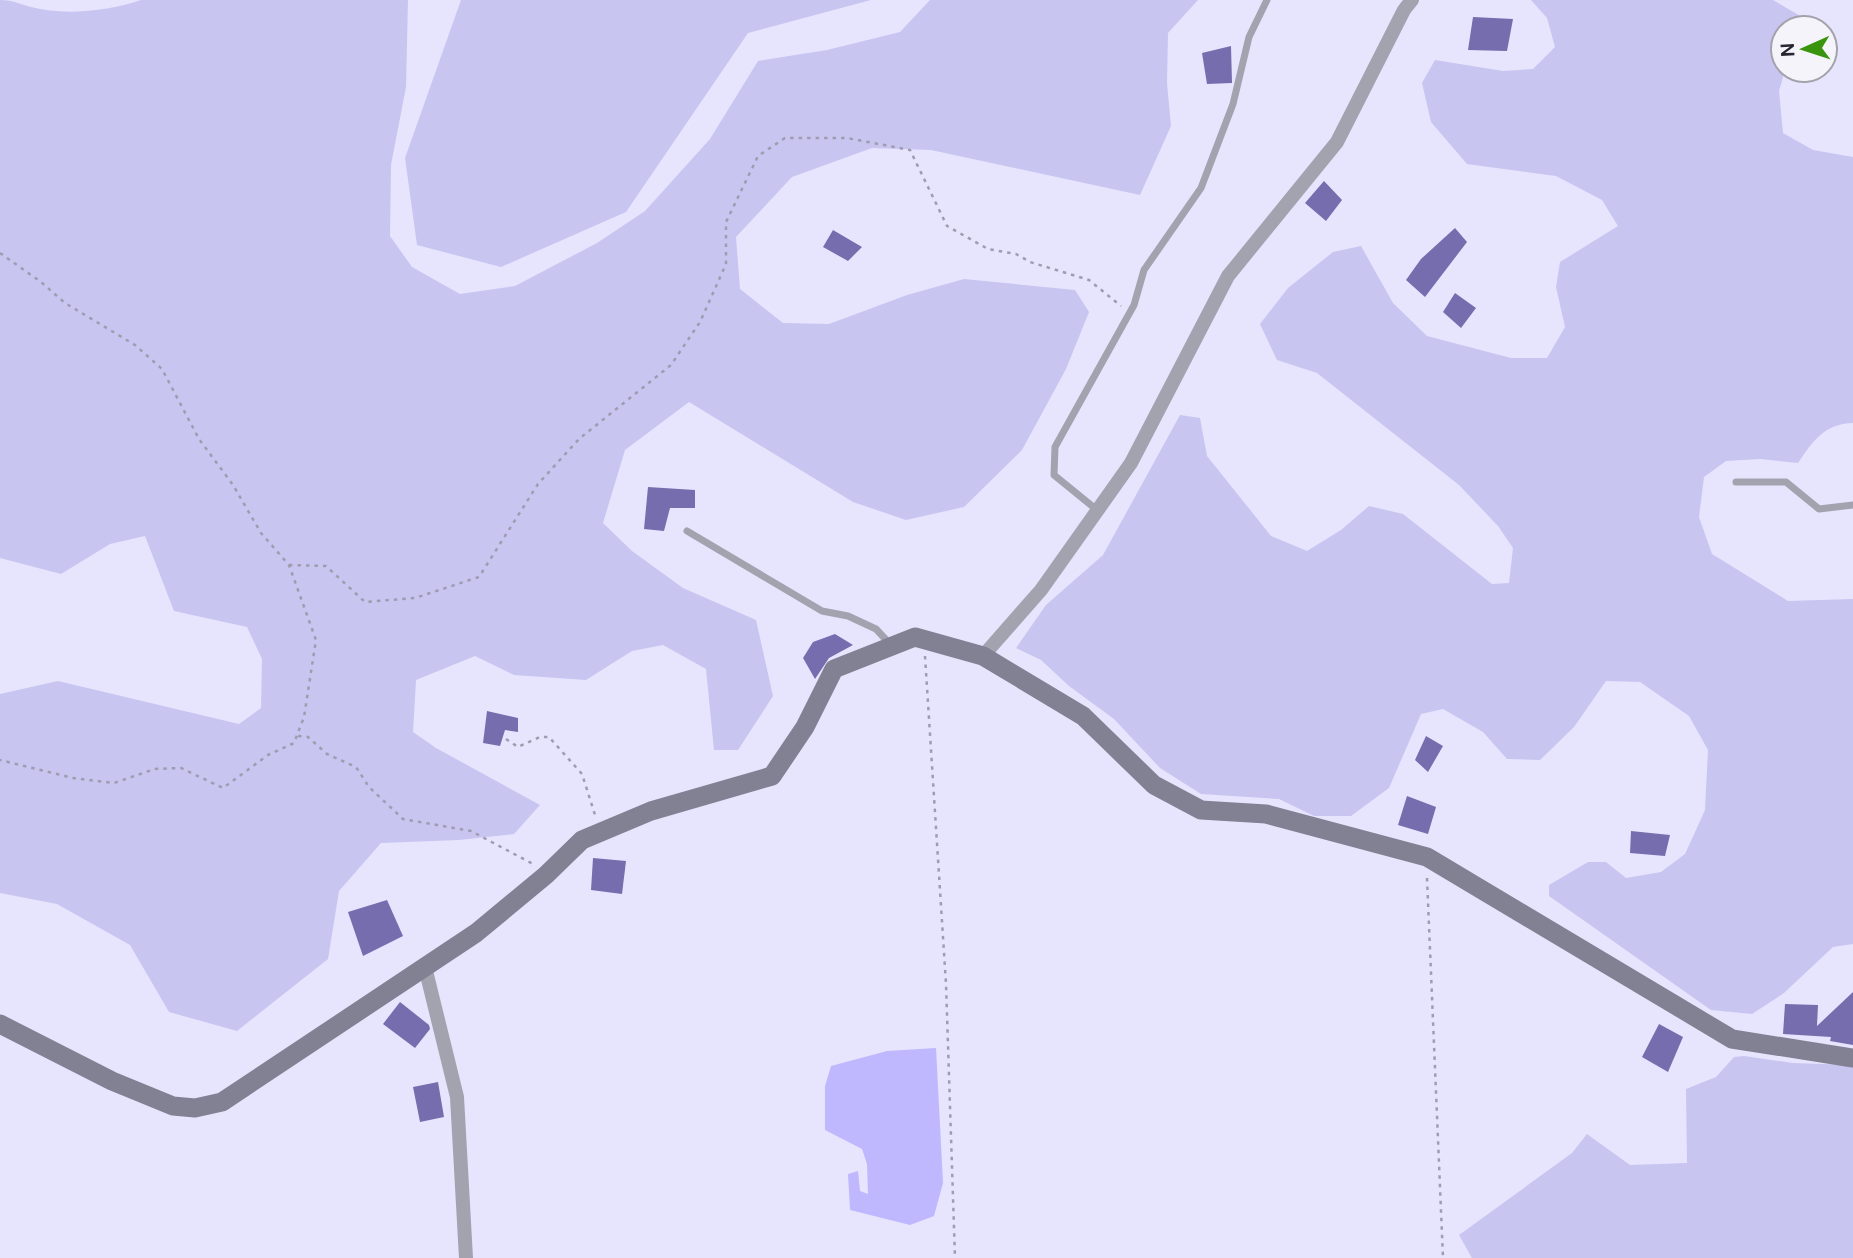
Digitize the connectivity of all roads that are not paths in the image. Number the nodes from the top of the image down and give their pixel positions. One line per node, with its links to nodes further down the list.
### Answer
1 (1267, 0): 5 (lane)
2 (1412, 0): 5 (street)
3 (1736, 482): 4 (lane)
4 (1853, 505)
5 (1097, 511): 8 (street)
6 (687, 531): 7 (lane)
7 (892, 646): 8 (street); 9 (street)
8 (983, 656): 11 (street)
9 (425, 967): 10 (street); 12 (street)
10 (0, 1024)
11 (1853, 1058)
12 (466, 1258)

